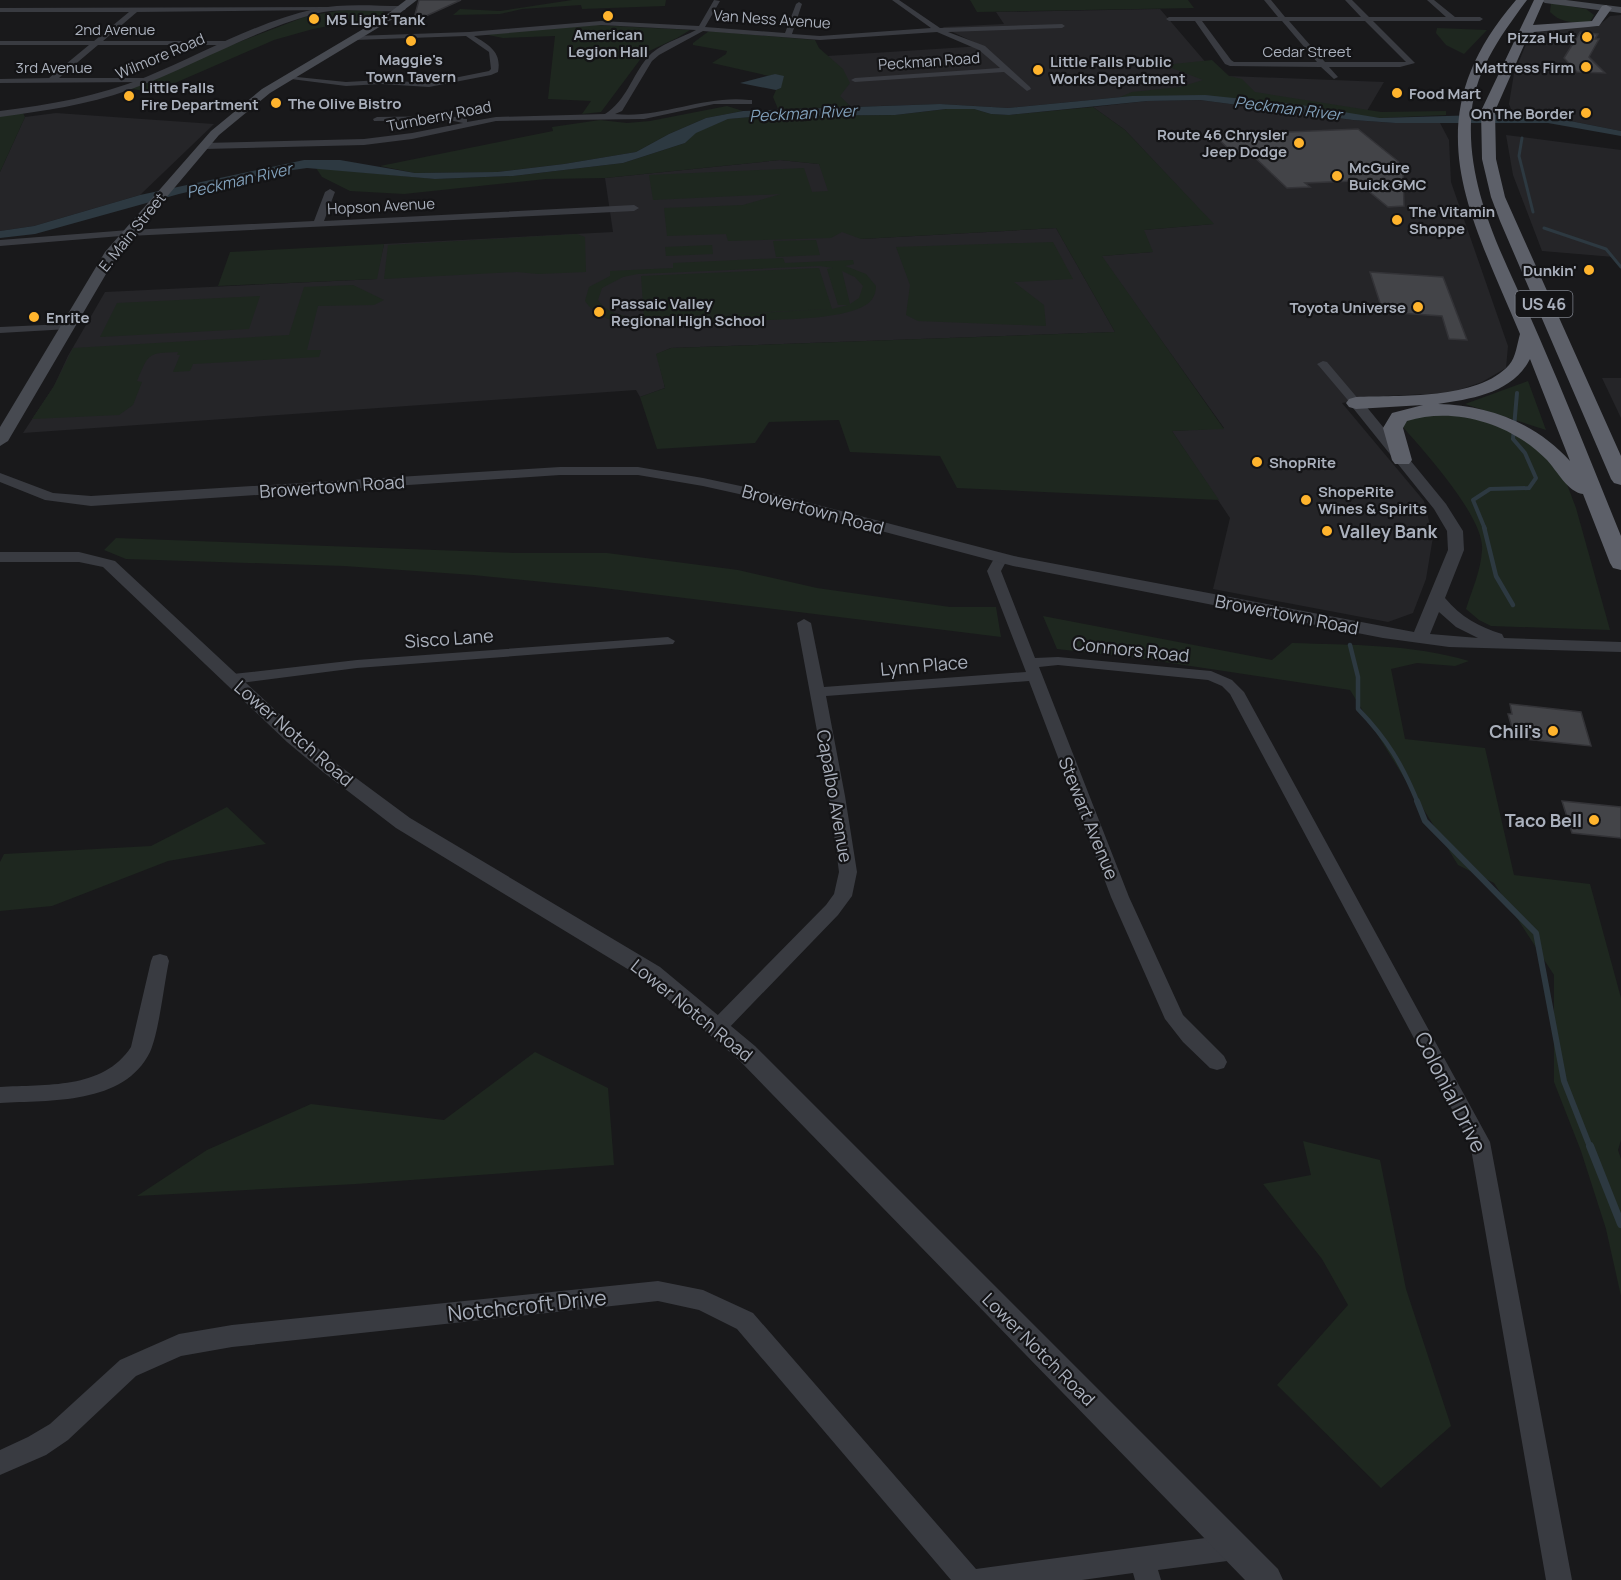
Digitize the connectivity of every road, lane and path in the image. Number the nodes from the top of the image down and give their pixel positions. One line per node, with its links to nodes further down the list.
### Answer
1 (51, 0): 14 (street)
2 (210, 0): 16 (street)
3 (412, 0): 12 (main road, E. Main Street)
4 (895, 0): 29 (street)
5 (1267, 0): 22 (street)
6 (1348, 0): 23 (street)
7 (1430, 0): 24 (street)
8 (1522, 0): 59 (highway, US 46)
9 (717, 1): 28 (street)
10 (1541, 1): 13 (main road); 27 (highway); 36 (highway, US 46)
11 (799, 4): 31 (street)
12 (402, 8): 17 (street, Wilmore Road); 32 (main road, E. Main Street)
13 (1605, 8): 19 (main road); 27 (highway)
14 (39, 9): 15 (street); 18 (street)
15 (136, 9): 16 (street); 34 (street)
16 (201, 9): 17 (street)
17 (328, 9): 35 (street, Wilmore Road)
18 (0, 10)
19 (1621, 10)
20 (1169, 19): 21 (street)
21 (1197, 19): 22 (street); 37 (street, Cedar Street)
22 (1282, 19): 23 (street); 37 (street)
23 (1367, 19): 24 (street); 37 (street, Cedar Street)
24 (1453, 19): 25 (street)
25 (1480, 19)
26 (1062, 26): 29 (street, Van Ness Avenue)
27 (1584, 26): 36 (highway)
28 (702, 28): 30 (street, Van Ness Avenue); 31 (street, Van Ness Avenue); 48 (street)
29 (938, 30): 31 (street, Van Ness Avenue); 38 (street)
30 (466, 34): 32 (street, Van Ness Avenue); 40 (street)
31 (787, 37)
32 (354, 38): 40 (main road, E. Main Street)
33 (0, 43): 34 (street, 2nd Avenue)
34 (97, 43): 35 (street, 2nd Avenue); 44 (street)
35 (230, 43): 41 (street, Wilmore Road)
36 (1519, 43): 63 (highway, US 46)
37 (1322, 65): 39 (street)
38 (1005, 70): 42 (street, Peckman Road); 45 (street)
39 (1334, 77)
40 (287, 78): 51 (main road, E. Main Street)
41 (145, 80): 44 (street, 3rd Avenue); 47 (street, Wilmore Road)
42 (855, 80)
43 (0, 81): 44 (street, 3rd Avenue)
44 (52, 81)
45 (1027, 89)
46 (749, 102): 48 (street, Turnberry Road)
47 (0, 114)
48 (607, 116): 50 (street, Turnberry Road)
49 (377, 119): 50 (street)
50 (470, 124): 51 (street, Turnberry Road)
51 (204, 146): 55 (main road, E. Main Street)
52 (330, 192): 54 (street)
53 (634, 208): 54 (street, Hopson Avenue)
54 (318, 224): 55 (street, Hopson Avenue)
55 (129, 233): 56 (street); 57 (main road, E. Main Street)
56 (0, 243)
57 (65, 327): 58 (street); 64 (main road, E. Main Street)
58 (0, 330)
59 (1529, 335): 61 (highway); 69 (highway, US 46)
60 (1323, 364): 61 (street)
61 (1360, 408): 62 (highway); 66 (street)
62 (1431, 408): 66 (highway); 69 (highway)
63 (1603, 437): 65 (highway); 68 (highway, US 46)
64 (0, 441)
65 (1621, 457)
66 (1402, 460): 73 (street)
67 (0, 477): 71 (street, Browertown Road)
68 (1621, 479)
69 (1598, 507): 72 (highway, US 46)
70 (0, 557): 80 (street, Lower Notch Road)
71 (1000, 558): 75 (street, Browertown Road); 79 (street, Stewart Avenue)
72 (1621, 563)
73 (1437, 598): 75 (street); 77 (street)
74 (804, 623): 82 (street, Capalbo Avenue)
75 (1420, 638): 77 (street, Browertown Road)
76 (668, 641): 80 (street, Sisco Lane)
77 (1522, 645): 78 (street, Browertown Road)
78 (1621, 647)
79 (1032, 669): 81 (street, Connors Road); 82 (street, Lynn Place); 85 (street, Stewart Avenue)
80 (233, 680): 84 (street, Lower Notch Road)
81 (1227, 683): 93 (street, Colonial Drive)
82 (817, 692): 84 (street, Capalbo Avenue)
83 (160, 961): 86 (street)
84 (717, 1028): 88 (street, Lower Notch Road)
85 (1217, 1062)
86 (0, 1095)
87 (0, 1463): 90 (street, Notchcroft Drive)
88 (1234, 1547): 89 (street); 92 (street, Lower Notch Road)
89 (1145, 1570): 91 (street)
90 (968, 1580)
91 (981, 1580)
92 (1267, 1580)
93 (1559, 1580)

